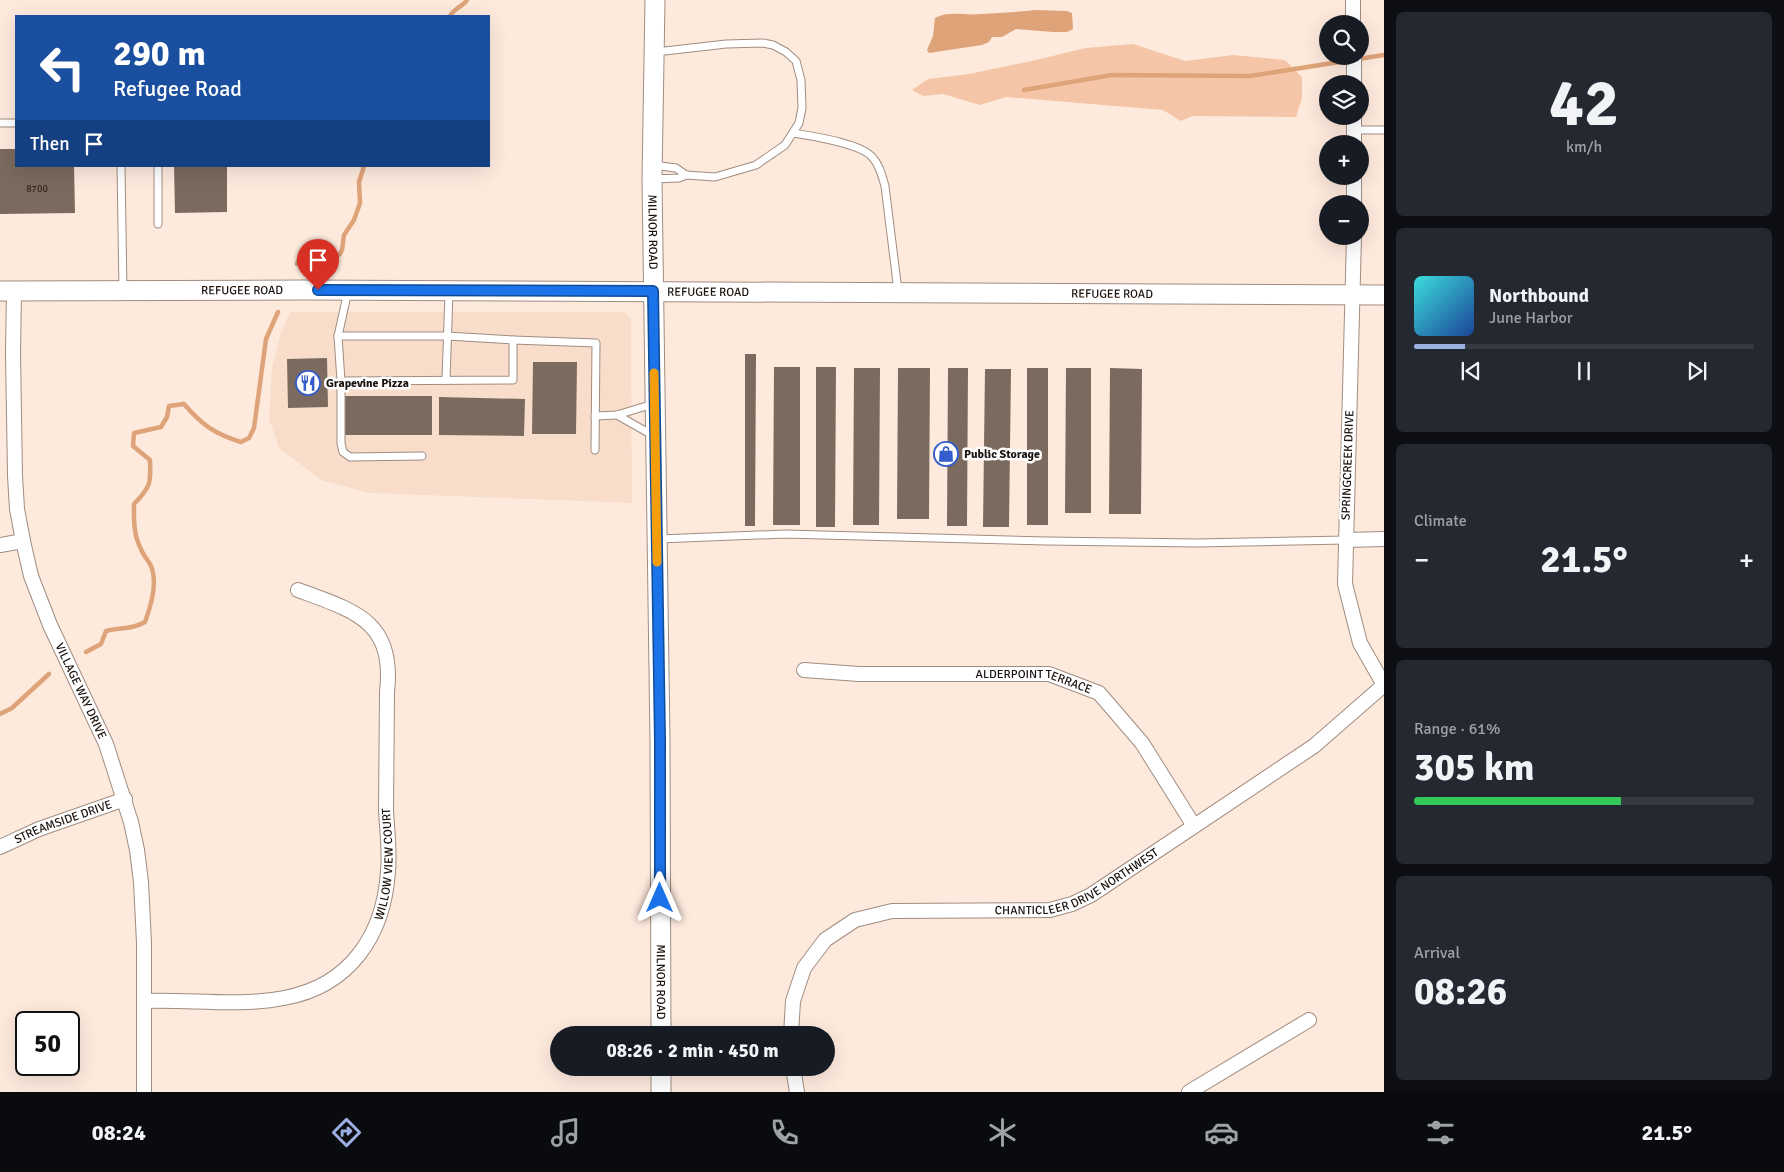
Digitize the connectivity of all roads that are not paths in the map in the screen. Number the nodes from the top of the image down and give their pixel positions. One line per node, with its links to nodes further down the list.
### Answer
1 (655, 0): 4 (main road, MILNOR ROAD)
2 (1353, 0): 3 (street)
3 (1353, 15)
4 (653, 53): 9 (lane); 12 (main road, MILNOR ROAD)
5 (0, 123): 6 (lane)
6 (15, 123)
7 (1354, 130): 8 (lane)
8 (1384, 130)
9 (793, 133): 13 (lane); 21 (lane)
10 (122, 167): 18 (lane)
11 (158, 167): 14 (lane)
12 (652, 172): 13 (lane); 13 (lane); 20 (main road, MILNOR ROAD)
13 (686, 175)
14 (158, 224)
15 (1354, 245): 22 (street, SPRINGCREEK DRIVE)
16 (348, 290): 18 (main road, REFUGEE ROAD); 19 (main road, REFUGEE ROAD); 24 (lane)
17 (7, 291): 18 (main road, REFUGEE ROAD); 38 (street, VILLAGE WAY DRIVE)
18 (123, 291)
19 (449, 291): 20 (main road, REFUGEE ROAD); 25 (lane)
20 (653, 291): 21 (main road, REFUGEE ROAD); 29 (main road, MILNOR ROAD)
21 (898, 292): 22 (main road, REFUGEE ROAD)
22 (1353, 294): 23 (main road, REFUGEE ROAD); 37 (street, SPRINGCREEK DRIVE)
23 (1384, 295)
24 (338, 336): 25 (lane); 28 (lane)
25 (447, 336): 26 (lane); 27 (lane)
26 (513, 340): 27 (lane); 31 (lane)
27 (446, 380): 28 (lane)
28 (341, 381): 34 (lane)
29 (654, 403): 30 (lane); 32 (main road, MILNOR ROAD)
30 (617, 415): 31 (lane); 32 (lane)
31 (595, 416): 33 (lane)
32 (656, 437): 35 (main road, MILNOR ROAD)
33 (595, 450)
34 (422, 456)
35 (657, 539): 37 (lane); 48 (main road, MILNOR ROAD)
36 (1384, 539): 37 (street)
37 (1346, 540): 42 (street, SPRINGCREEK DRIVE)
38 (22, 542): 39 (street); 43 (street, VILLAGE WAY DRIVE)
39 (0, 545)
40 (298, 590): 46 (street, WILLOW VIEW COURT)
41 (804, 670): 44 (street, ALDERPOINT TERRACE)
42 (1384, 685): 44 (street, CHANTICLEER DRIVE NORTHWEST)
43 (125, 799): 45 (street, STREAMSIDE DRIVE); 46 (street, VILLAGE WAY DRIVE)
44 (1194, 826): 49 (street, CHANTICLEER DRIVE NORTHWEST)
45 (0, 847)
46 (144, 1002): 52 (street, VILLAGE WAY DRIVE)
47 (1309, 1020): 55 (street)
48 (661, 1026)
49 (792, 1026)
50 (661, 1076): 53 (main road)
51 (794, 1076): 54 (street)
52 (144, 1092)
53 (661, 1092)
54 (797, 1092)
55 (1189, 1092)

